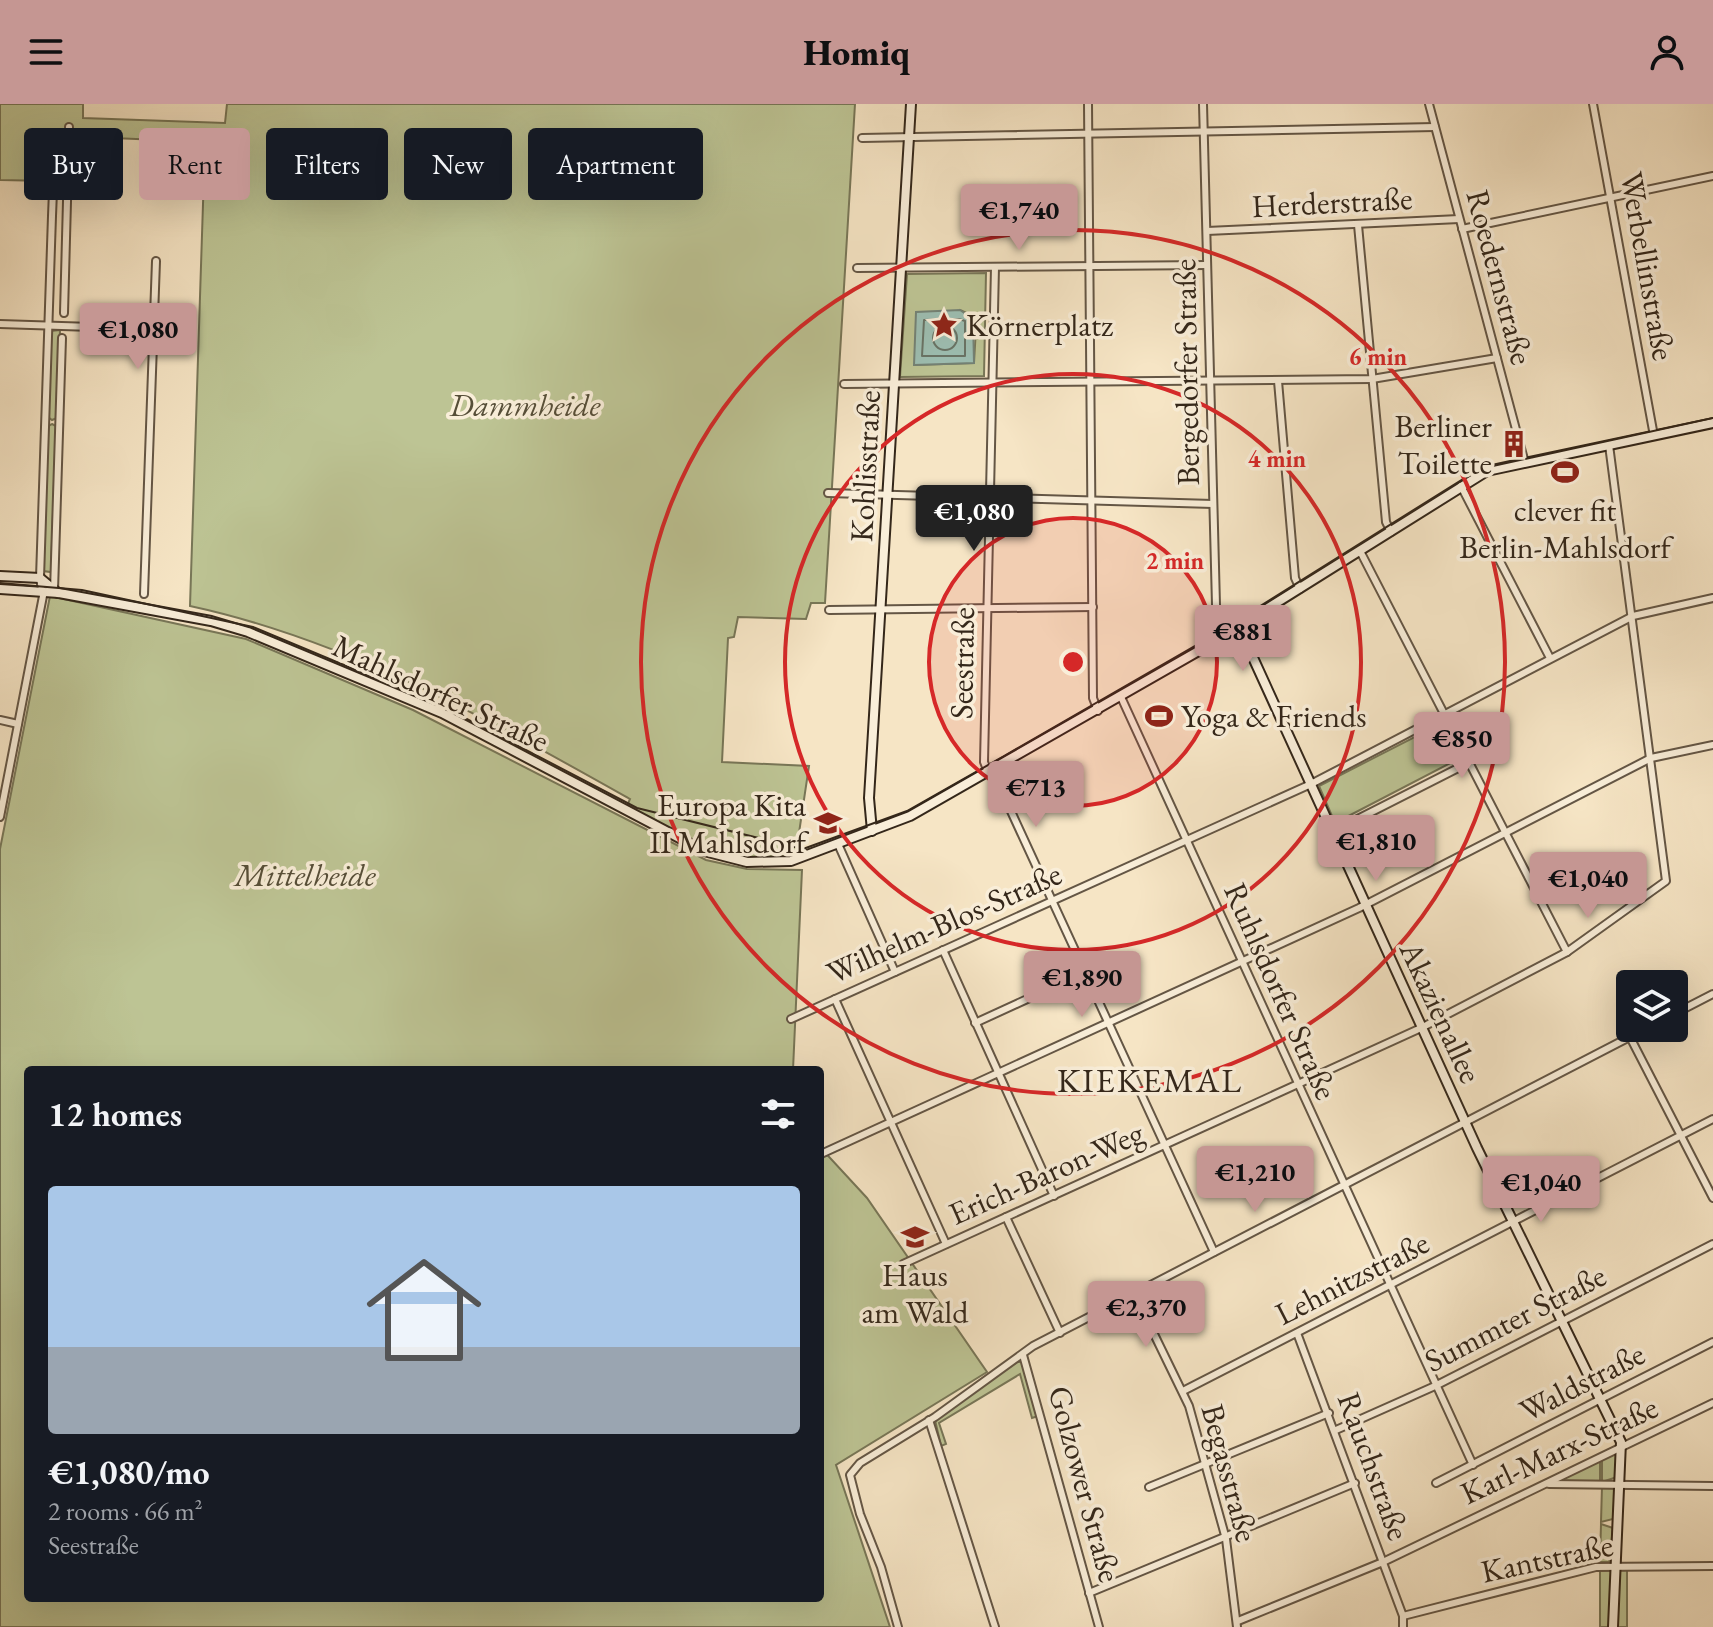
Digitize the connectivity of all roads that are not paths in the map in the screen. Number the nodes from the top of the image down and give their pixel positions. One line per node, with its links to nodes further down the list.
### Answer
1 (911, 104): 9 (main road, Kohlisstraße)
2 (1088, 104): 8 (street)
3 (1203, 104): 7 (street, Bergedorfer Straße)
4 (1429, 104): 6 (street, Roedernstraße)
5 (1593, 104): 12 (street, Werbellinstraße)
6 (1435, 127): 7 (street); 15 (street, Roedernstraße)
7 (1204, 133): 8 (street); 18 (street, Bergedorfer Straße)
8 (1088, 135): 9 (street); 21 (street)
9 (909, 137): 10 (street); 24 (main road, Kohlisstraße)
10 (862, 138)
11 (1713, 176): 12 (street)
12 (1611, 198): 17 (street); 39 (street, Werbellinstraße)
13 (53, 200): 27 (street)
14 (67, 200): 25 (street)
15 (1459, 219): 16 (street, Herderstraße); 17 (street, Roedernstraße)
16 (1358, 225): 18 (street, Herderstraße); 31 (street)
17 (1462, 229): 30 (street, Roedernstraße)
18 (1207, 231): 20 (street, Bergedorfer Straße)
19 (156, 261): 28 (street)
20 (1207, 265): 21 (street); 32 (street, Bergedorfer Straße)
21 (1090, 266): 22 (street); 34 (street)
22 (995, 267): 24 (street); 35 (street, Seestraße)
23 (857, 268): 24 (street)
24 (901, 268): 37 (main road, Kohlisstraße)
25 (64, 313)
26 (0, 324): 27 (street)
27 (49, 325): 28 (street); 51 (street)
28 (154, 329): 56 (street)
29 (62, 338): 55 (street)
30 (1497, 358): 31 (street); 41 (street, Roedernstraße)
31 (1372, 379): 33 (street); 48 (street)
32 (1210, 381): 33 (street); 34 (street); 47 (street, Bergedorfer Straße)
33 (1278, 381): 53 (street)
34 (1091, 382): 35 (street); 46 (street)
35 (993, 383): 37 (street); 45 (street, Seestraße)
36 (844, 384): 37 (street)
37 (894, 384): 44 (main road, Kohlisstraße)
38 (1713, 423): 39 (main road, Mahlsdorfer Straße)
39 (1654, 436): 40 (main road, Mahlsdorfer Straße)
40 (1609, 445): 41 (main road, Mahlsdorfer Straße); 62 (street, Erich-Baron-Weg)
41 (1525, 463): 42 (main road, Mahlsdorfer Straße)
42 (1461, 486): 48 (main road, Mahlsdorfer Straße); 65 (street)
43 (828, 493): 44 (street)
44 (887, 495): 45 (street); 61 (main road, Kohlisstraße)
45 (990, 498): 46 (street); 59 (street, Seestraße)
46 (1092, 501): 47 (street); 58 (street)
47 (1213, 504): 64 (street, Bergedorfer Straße)
48 (1391, 532): 49 (main road, Mahlsdorfer Straße)
49 (1360, 551): 53 (main road, Mahlsdorfer Straße); 68 (street)
50 (0, 576): 51 (main road)
51 (40, 578): 54 (street); 55 (main road, Mahlsdorfer Straße)
52 (0, 589): 54 (main road, Mahlsdorfer Straße)
53 (1300, 589): 63 (main road, Mahlsdorfer Straße)
54 (42, 592): 55 (main road, Mahlsdorfer Straße); 70 (street)
55 (56, 592): 81 (main road, Mahlsdorfer Straße)
56 (144, 594)
57 (1713, 598): 62 (street, Wilhelm-Blos-Straße)
58 (1093, 607): 59 (street); 67 (street)
59 (987, 609): 61 (street); 74 (street, Seestraße)
60 (829, 610): 61 (street)
61 (881, 610): 77 (main road, Kohlisstraße)
62 (1633, 616): 65 (street, Wilhelm-Blos-Straße); 72 (street, Erich-Baron-Weg)
63 (1239, 627): 64 (main road, Mahlsdorfer Straße); 75 (main road, Akazienallee)
64 (1222, 637): 66 (main road, Mahlsdorfer Straße)
65 (1550, 658): 68 (street, Wilhelm-Blos-Straße)
66 (1121, 697): 67 (main road, Mahlsdorfer Straße); 80 (street, Ruhlsdorfer Straße)
67 (1098, 711): 74 (main road, Mahlsdorfer Straße)
68 (1445, 713): 73 (street); 75 (street, Wilhelm-Blos-Straße)
69 (0, 720): 70 (street)
70 (18, 724): 76 (street)
71 (1713, 745): 72 (street)
72 (1651, 758): 79 (street); 85 (street, Erich-Baron-Weg)
73 (1470, 762): 78 (street); 79 (street)
74 (990, 771): 77 (main road, Mahlsdorfer Straße); 82 (street)
75 (1311, 784): 78 (main road, Akazienallee); 80 (street, Wilhelm-Blos-Straße)
76 (0, 817)
77 (872, 831): 81 (main road, Mahlsdorfer Straße)
78 (1332, 832): 83 (main road, Akazienallee)
79 (1506, 833): 83 (street); 85 (street)
80 (1187, 840): 82 (street, Wilhelm-Blos-Straße); 86 (street, Ruhlsdorfer Straße)
81 (838, 844): 87 (street)
82 (1053, 900): 84 (street, Wilhelm-Blos-Straße); 88 (street)
83 (1365, 905): 86 (street); 95 (main road, Akazienallee)
84 (943, 950): 87 (street, Wilhelm-Blos-Straße); 93 (street)
85 (1567, 952): 95 (street, Erich-Baron-Weg)
86 (1243, 963): 94 (street); 99 (street, Ruhlsdorfer Straße)
87 (895, 972): 90 (street, Wilhelm-Blos-Straße)
88 (1086, 972): 93 (street); 94 (street)
89 (1713, 994): 91 (street)
90 (835, 999): 92 (street, Wilhelm-Blos-Straße); 101 (street)
91 (1688, 1007)
92 (791, 1019)
93 (975, 1023): 98 (street)
94 (1109, 1024): 98 (street); 104 (street)
95 (1421, 1028): 99 (street, Erich-Baron-Weg); 102 (main road, Akazienallee)
96 (1620, 1042): 102 (street)
97 (1633, 1042): 103 (street)
98 (999, 1074): 101 (street); 107 (street)
99 (1297, 1084): 104 (street, Erich-Baron-Weg); 106 (street, Ruhlsdorfer Straße)
100 (1713, 1119): 103 (street, Lehnitzstraße)
101 (891, 1122): 105 (street); 111 (street)
102 (1465, 1123): 106 (street); 110 (main road, Akazienallee)
103 (1681, 1136): 108 (street); 110 (street, Lehnitzstraße)
104 (1163, 1146): 107 (street, Erich-Baron-Weg); 113 (street)
105 (824, 1153)
106 (1344, 1186): 113 (street); 115 (street, Ruhlsdorfer Straße)
107 (1054, 1196): 109 (street, Erich-Baron-Weg)
108 (1713, 1198)
109 (1006, 1217): 111 (street, Erich-Baron-Weg); 118 (street)
110 (1512, 1222): 115 (street, Lehnitzstraße); 117 (main road, Akazienallee)
111 (946, 1244): 114 (street, Erich-Baron-Weg)
112 (1713, 1244): 117 (street, Summter Straße)
113 (1214, 1252): 116 (street)
114 (903, 1264)
115 (1389, 1285): 119 (street, Lehnitzstraße); 122 (street, Ruhlsdorfer Straße)
116 (1135, 1295): 118 (street); 123 (street, Begasstraße)
117 (1561, 1322): 122 (street, Summter Straße); 124 (main road, Akazienallee)
118 (1060, 1333): 121 (street)
119 (1297, 1333): 123 (street, Lehnitzstraße); 126 (street, Rauchstraße)
120 (1713, 1342): 124 (street, Waldstraße)
121 (1023, 1355): 127 (street); 142 (street, Golzower Straße)
122 (1435, 1386): 128 (street, Summter Straße); 130 (street, Ruhlsdorfer Straße)
123 (1183, 1391): 131 (street, Begasstraße)
124 (1600, 1400): 129 (main road, Akazienallee); 130 (street, Waldstraße)
125 (1713, 1403): 129 (street, Karl-Marx-Straße)
126 (1329, 1413): 128 (street, Rauchstraße); 131 (street)
127 (929, 1420): 145 (street); 146 (street)
128 (1336, 1430): 132 (street, Rauchstraße)
129 (1622, 1447): 134 (street, Karl-Marx-Straße); 135 (main road)
130 (1473, 1465): 133 (street, Waldstraße)
131 (1205, 1466): 137 (street); 138 (street, Begasstraße)
132 (1355, 1483): 138 (street); 139 (street, Rauchstraße)
133 (1436, 1483)
134 (1547, 1484): 135 (street); 139 (street, Karl-Marx-Straße)
135 (1619, 1484): 136 (street); 140 (main road)
136 (1713, 1486)
137 (1149, 1487)
138 (1226, 1539): 142 (street); 144 (street, Begasstraße)
139 (1383, 1562): 143 (street, Rauchstraße); 144 (street, Karl-Marx-Straße)
140 (1614, 1565): 141 (street, Kantstraße); 143 (street, Kantstraße); 149 (main road)
141 (1713, 1566)
142 (1089, 1593): 147 (street, Golzower Straße)
143 (1403, 1616): 148 (street, Rauchstraße)
144 (1237, 1624)
145 (898, 1627)
146 (995, 1627)
147 (1099, 1627)
148 (1403, 1627)
149 (1613, 1627)

